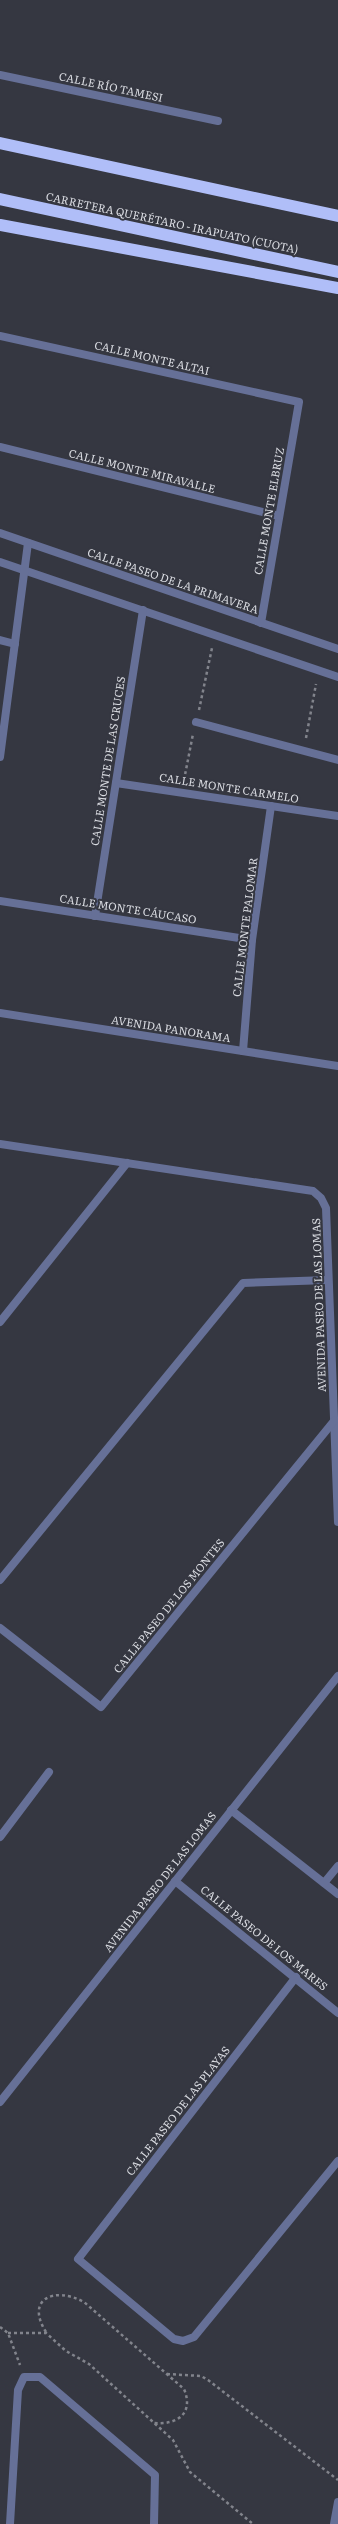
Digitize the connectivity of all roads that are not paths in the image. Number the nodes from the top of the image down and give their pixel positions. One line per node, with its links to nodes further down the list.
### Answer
1 (0, 74): 2 (street, CALLE RÍO TAMESI)
2 (218, 121)
3 (0, 143): 5 (highway)
4 (0, 199): 7 (highway, CARRETERA QUERÉTARO - IRAPUATO (CUOTA))
5 (338, 216)
6 (0, 225): 8 (highway)
7 (338, 272)
8 (338, 288)
9 (0, 336): 10 (street, CALLE MONTE ALTAI)
10 (299, 402): 12 (street, CALLE MONTE ELBRUZ)
11 (0, 447): 12 (street, CALLE MONTE MIRAVALLE)
12 (279, 516): 18 (street, CALLE MONTE ELBRUZ)
13 (0, 533): 14 (street, CALLE PASEO DE LA PRIMAVERA)
14 (28, 543): 16 (street); 18 (street, CALLE PASEO DE LA PRIMAVERA)
15 (0, 562): 16 (street)
16 (24, 570): 17 (street); 20 (street)
17 (143, 610): 22 (street); 27 (street, CALLE MONTE DE LAS CRUCES)
18 (261, 623): 21 (street, CALLE PASEO DE LA PRIMAVERA)
19 (0, 640): 20 (street)
20 (15, 644): 23 (street)
21 (338, 649)
22 (338, 677)
23 (4, 699): 25 (street)
24 (196, 722): 26 (street)
25 (0, 757)
26 (338, 760)
27 (116, 782): 28 (street, CALLE MONTE CARMELO); 31 (street, CALLE MONTE DE LAS CRUCES)
28 (271, 806): 29 (street, CALLE MONTE CARMELO); 32 (street, CALLE MONTE PALOMAR)
29 (338, 816)
30 (0, 901): 31 (street, CALLE MONTE CÁUCASO)
31 (95, 916): 32 (street, CALLE MONTE CÁUCASO)
32 (252, 940): 34 (street, CALLE MONTE PALOMAR)
33 (0, 1013): 34 (street, AVENIDA PANORAMA)
34 (243, 1051): 35 (street, AVENIDA PANORAMA)
35 (338, 1066)
36 (0, 1144): 37 (street, AVENIDA PASEO DE LAS LOMAS)
37 (127, 1163): 38 (street, AVENIDA PASEO DE LAS LOMAS); 39 (street)
38 (328, 1280): 40 (street, AVENIDA PASEO DE LAS LOMAS); 42 (street)
39 (0, 1322)
40 (334, 1421): 41 (street, AVENIDA PASEO DE LAS LOMAS); 43 (street, CALLE PASEO DE LOS MONTES)
41 (338, 1522)
42 (0, 1580)
43 (0, 1628)
44 (338, 1676): 46 (street, AVENIDA PASEO DE LAS LOMAS)
45 (49, 1772): 47 (street)
46 (231, 1810): 49 (street, AVENIDA PASEO DE LAS LOMAS); 50 (street)
47 (0, 1837)
48 (338, 1866): 50 (street)
49 (175, 1881): 52 (street, CALLE PASEO DE LOS MARES); 54 (street, AVENIDA PASEO DE LAS LOMAS)
50 (324, 1883): 51 (street)
51 (338, 1894)
52 (296, 1977): 53 (street, CALLE PASEO DE LOS MARES); 55 (street, CALLE PASEO DE LAS PLAYAS)
53 (338, 2012)
54 (0, 2102)
55 (338, 2161)
56 (338, 2502): 59 (street)
57 (10, 2524): 58 (street)
58 (154, 2524)
59 (334, 2524)

